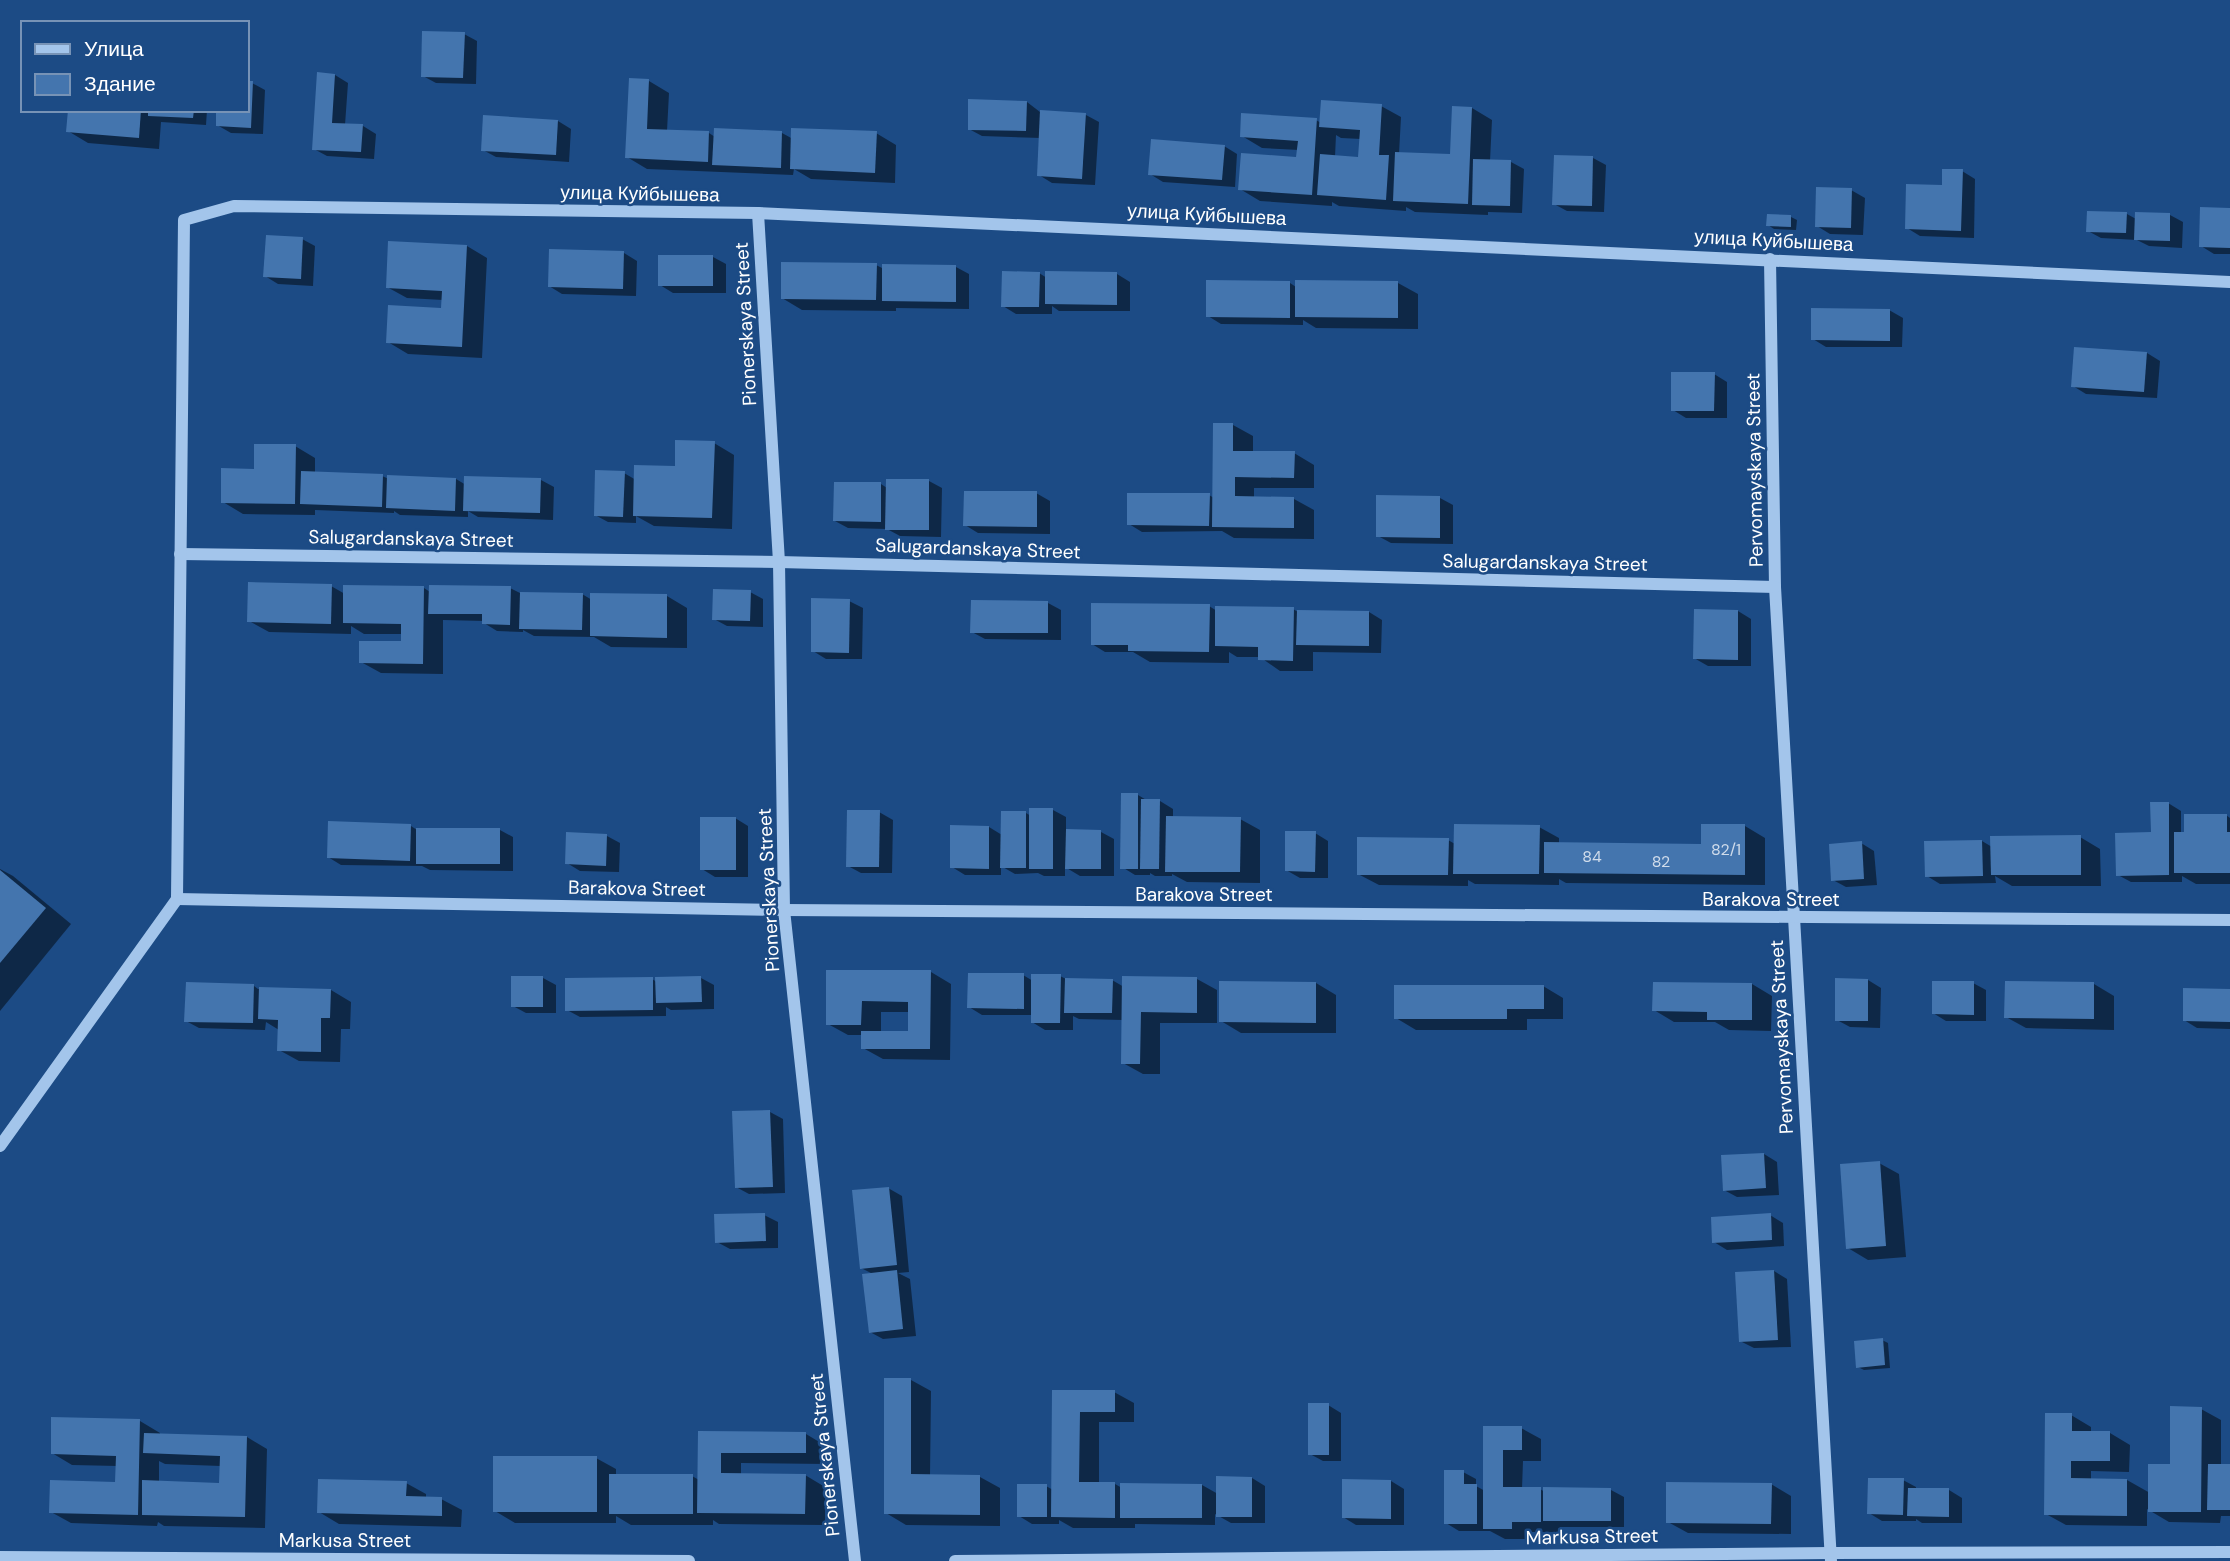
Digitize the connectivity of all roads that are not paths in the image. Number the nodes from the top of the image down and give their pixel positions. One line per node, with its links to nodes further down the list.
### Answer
1 (758, 214): 2 (street, улица Куйбышева); 4 (street, улица Куйбышева); 5 (street, Pionerskaya Street)
2 (1770, 259): 3 (street, улица Куйбышева); 6 (street, Pervomayskaya Street)
3 (2230, 282)
4 (180, 554): 5 (street, Salugardanskaya Street); 7 (street)
5 (779, 562): 6 (street, Salugardanskaya Street); 8 (street, Pionerskaya Street)
6 (1775, 587): 9 (street, Pervomayskaya Street)
7 (177, 899): 8 (street, Barakova Street); 11 (street)
8 (784, 910): 9 (street, Barakova Street); 16 (street, Pionerskaya Street)
9 (1794, 918): 10 (street, Barakova Street); 14 (street, Pervomayskaya Street)
10 (2230, 920)
11 (0, 1146)
12 (2230, 1552): 14 (street, Markusa Street)
13 (0, 1557): 15 (street, Markusa Street)
14 (1831, 1557): 17 (street, Markusa Street)
15 (690, 1561)
16 (855, 1561)
17 (955, 1561)

